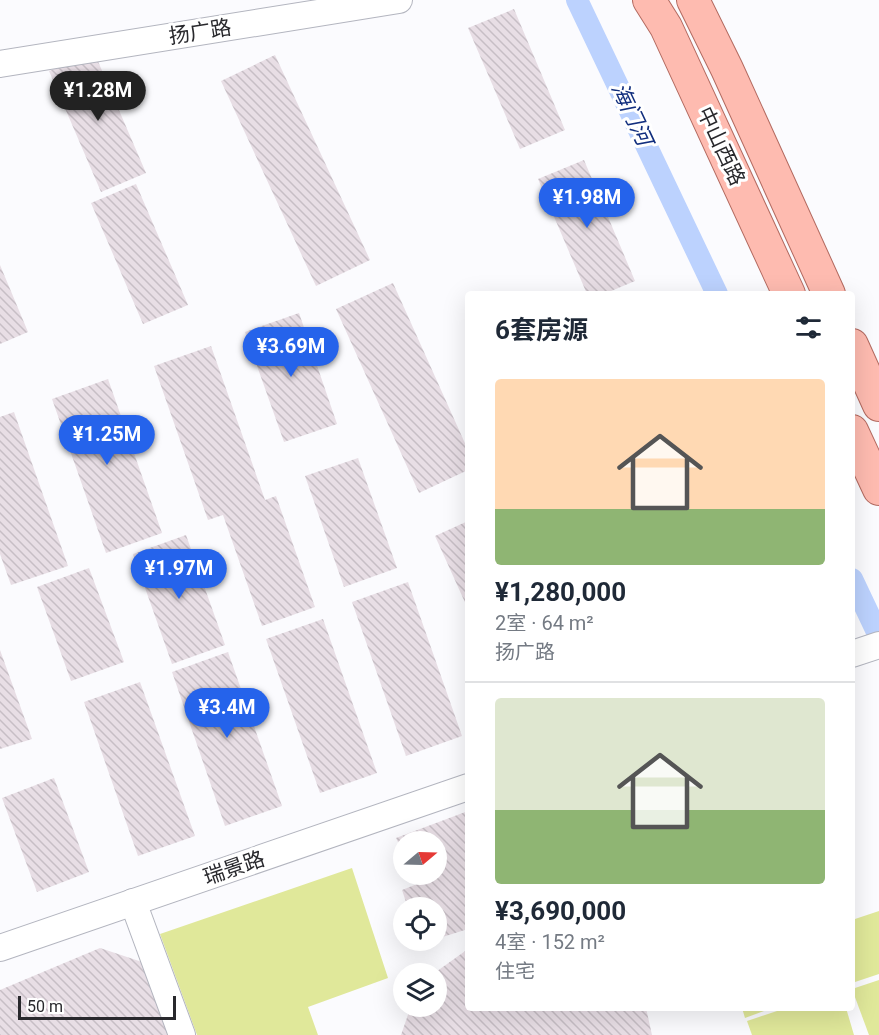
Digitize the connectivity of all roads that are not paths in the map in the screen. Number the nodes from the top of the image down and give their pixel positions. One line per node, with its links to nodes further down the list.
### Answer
1 (399, 0): 5 (street, 扬广路)
2 (649, 0): 4 (main road, 中山西路)
3 (696, 3): 4 (main road); 7 (main road, 中山西路)
4 (666, 27): 6 (main road, 中山西路)
5 (0, 64)
6 (788, 291)
7 (828, 291)
8 (855, 352): 9 (main road)
9 (879, 405)
10 (855, 437): 11 (main road)
11 (879, 489)
12 (879, 645): 13 (street)
13 (855, 653)
14 (465, 788): 15 (street, 瑞景路)
15 (134, 902): 16 (street, 瑞景路); 17 (street)
16 (0, 948)
17 (183, 1035)

